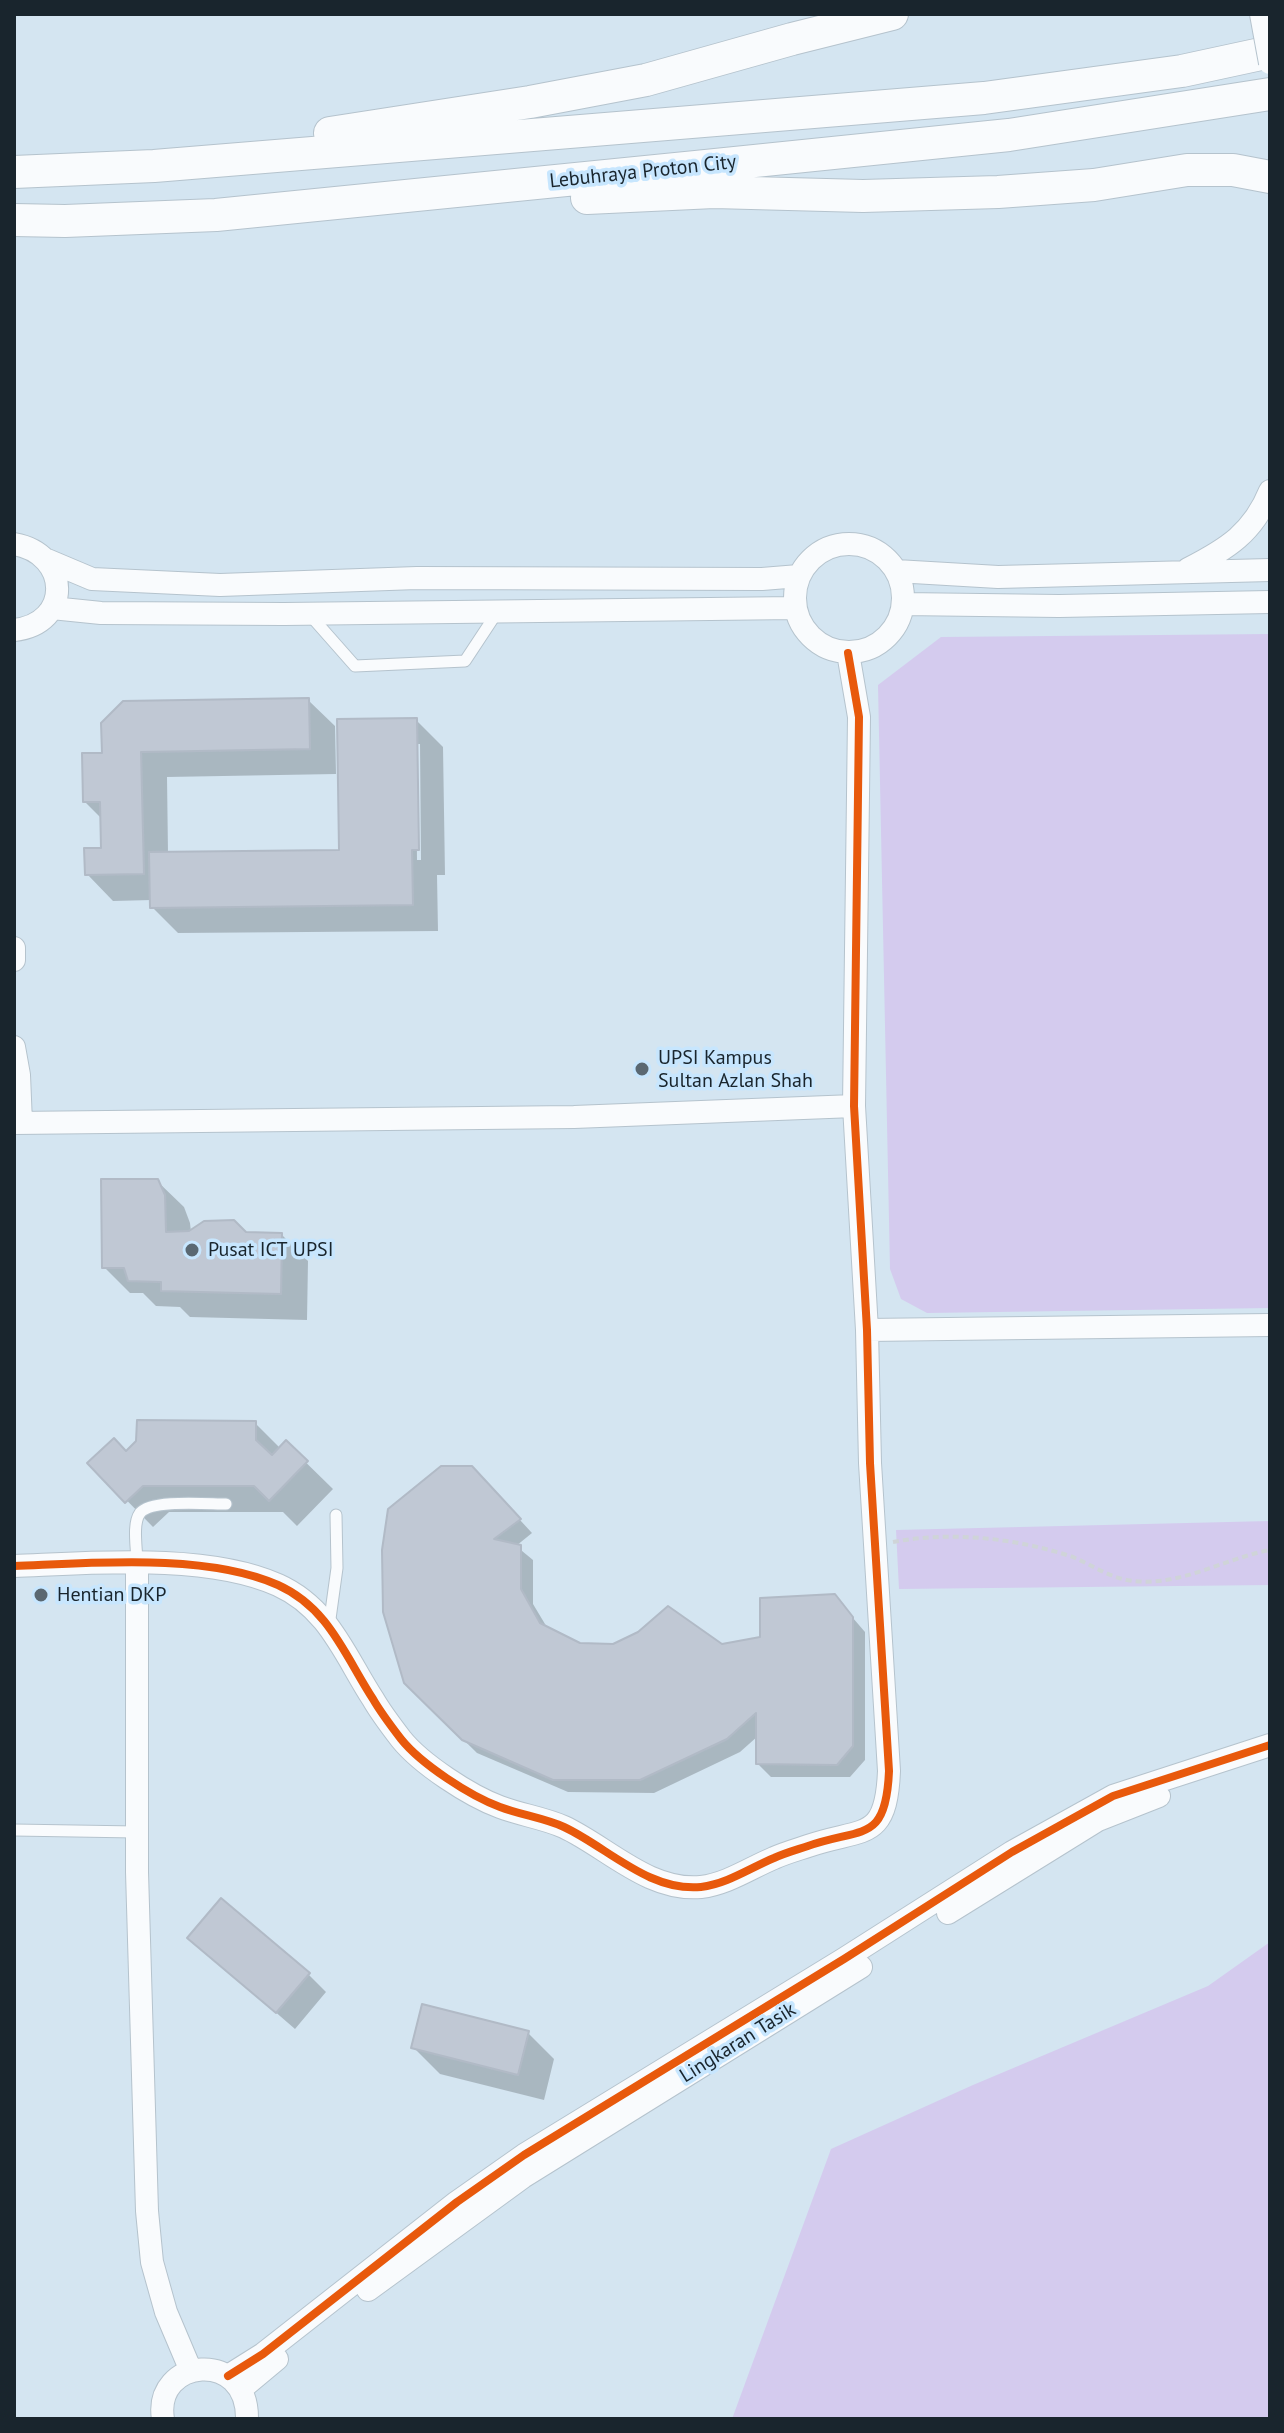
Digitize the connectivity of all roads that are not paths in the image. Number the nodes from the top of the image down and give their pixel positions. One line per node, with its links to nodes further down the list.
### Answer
1 (892, 14): 6 (main road)
2 (1261, 14): 4 (street, bridge)
3 (1270, 52): 6 (main road)
4 (1270, 63)
5 (1270, 94): 9 (main road, Lebuhraya Proton City)
6 (154, 166): 7 (main road)
7 (14, 172)
8 (1270, 177): 9 (main road)
9 (216, 215): 10 (main road, Lebuhraya Proton City)
10 (14, 220)
11 (1270, 491): 16 (street)
12 (14, 544): 13 (street)
13 (47, 560): 17 (street); 20 (street)
14 (1270, 570): 16 (street)
15 (896, 571): 16 (street); 17 (street); 19 (street)
16 (1184, 572)
17 (799, 576): 21 (street)
18 (1270, 602): 19 (street)
19 (903, 604): 25 (street)
20 (52, 608): 23 (street); 24 (street)
21 (795, 608): 22 (street); 25 (street)
22 (499, 610): 23 (street); 23 (lane)
23 (309, 614)
24 (14, 630)
25 (848, 653): 29 (street)
26 (14, 948): 27 (street)
27 (14, 960)
28 (14, 1047): 30 (street)
29 (854, 1106): 30 (street); 32 (street)
30 (17, 1123)
31 (1270, 1325): 32 (street)
32 (867, 1330): 37 (street)
33 (226, 1504): 35 (lane)
34 (336, 1515): 37 (lane)
35 (137, 1563): 36 (street); 37 (street); 41 (street)
36 (14, 1566)
37 (328, 1627)
38 (1270, 1745): 43 (street)
39 (1270, 1760): 43 (street, Lingkaran Tasik)
40 (14, 1830): 41 (lane)
41 (136, 1832): 42 (street)
42 (191, 2371): 43 (street); 44 (street)
43 (235, 2382): 45 (street)
44 (163, 2419)
45 (247, 2419)

